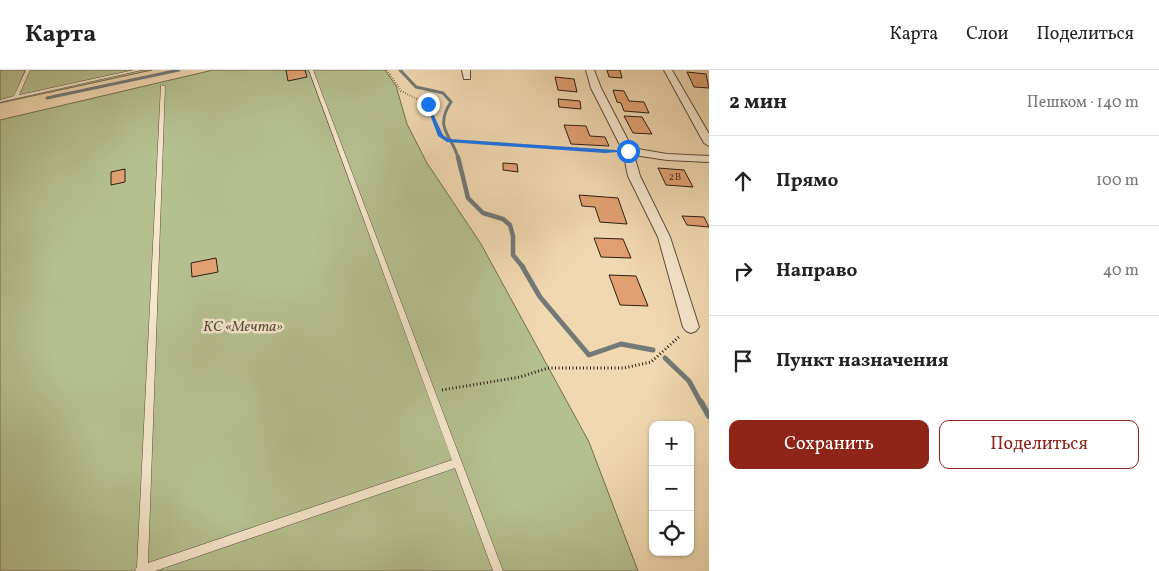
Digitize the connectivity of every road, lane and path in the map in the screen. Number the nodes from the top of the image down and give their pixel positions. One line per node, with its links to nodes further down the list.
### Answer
1 (28, 70): 8 (lane)
2 (140, 70): 8 (lane)
3 (311, 70): 14 (lane)
4 (387, 70): 11 (path)
5 (590, 70): 11 (street)
6 (668, 70): 10 (street)
7 (163, 86): 16 (lane)
8 (16, 96): 9 (lane)
9 (0, 101)
10 (709, 143)
11 (628, 151): 12 (street); 13 (street)
12 (709, 159)
13 (691, 327): 14 (path)
14 (432, 392): 15 (lane)
15 (458, 462): 16 (lane); 17 (lane)
16 (141, 571)
17 (498, 571)

